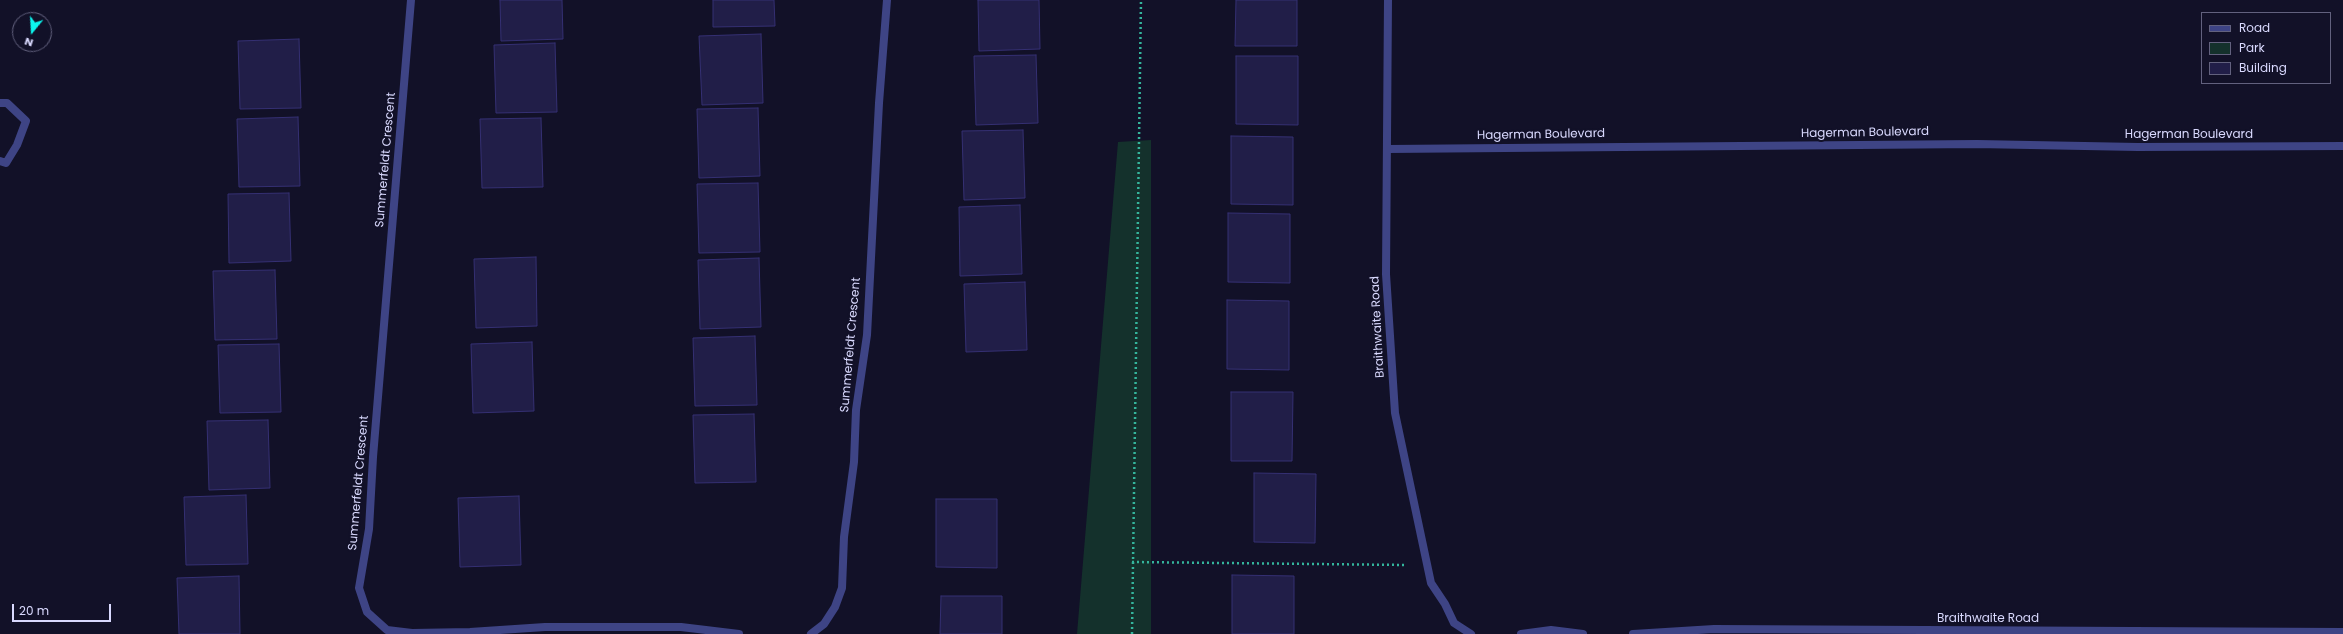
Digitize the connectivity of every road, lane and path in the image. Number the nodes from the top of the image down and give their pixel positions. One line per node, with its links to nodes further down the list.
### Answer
1 (411, 0): 12 (street, Summerfeldt Crescent)
2 (887, 0): 13 (street, Summerfeldt Crescent)
3 (1141, 0): 9 (path)
4 (1388, 0): 7 (street, Braithwaite Road)
5 (0, 103): 8 (street)
6 (2343, 146): 7 (street, Hagerman Boulevard)
7 (1388, 149): 10 (street, Braithwaite Road)
8 (0, 161)
9 (1132, 562): 10 (path); 14 (path)
10 (1427, 566): 15 (street, Braithwaite Road)
11 (2343, 632): 18 (street, Braithwaite Road)
12 (739, 634)
13 (811, 634)
14 (1132, 634)
15 (1471, 634)
16 (1521, 634): 17 (street)
17 (1583, 634)
18 (1633, 634)

